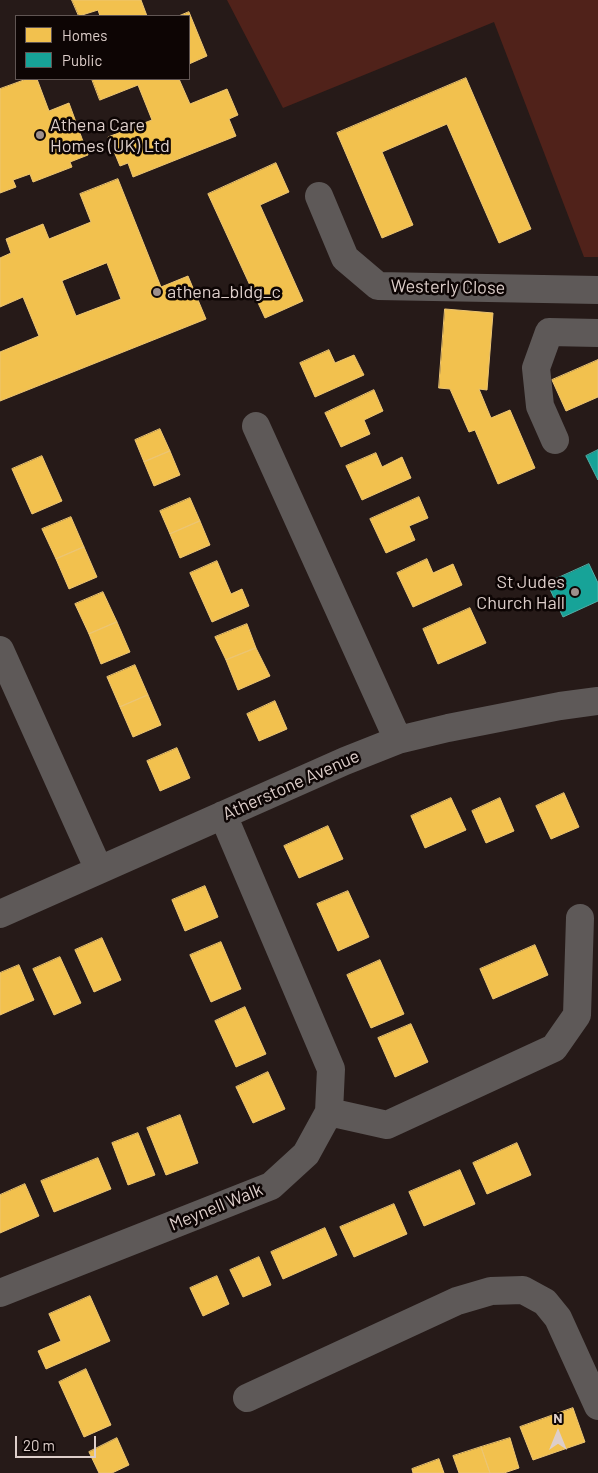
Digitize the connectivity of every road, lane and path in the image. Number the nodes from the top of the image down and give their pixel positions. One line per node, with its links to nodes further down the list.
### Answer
1 (319, 196): 2 (street, Westerly Close)
2 (598, 290)
3 (598, 333): 5 (street)
4 (256, 426): 8 (street)
5 (555, 440)
6 (0, 650): 10 (street)
7 (598, 700): 8 (street, Atherstone Avenue)
8 (398, 740): 9 (street, Atherstone Avenue)
9 (223, 815): 10 (street, Atherstone Avenue); 13 (street, Meynell Walk)
10 (99, 870): 11 (street, Atherstone Avenue)
11 (0, 914)
12 (580, 918): 13 (street)
13 (329, 1112): 14 (street, Meynell Walk)
14 (0, 1293)
15 (247, 1398): 16 (street)
16 (598, 1406)

